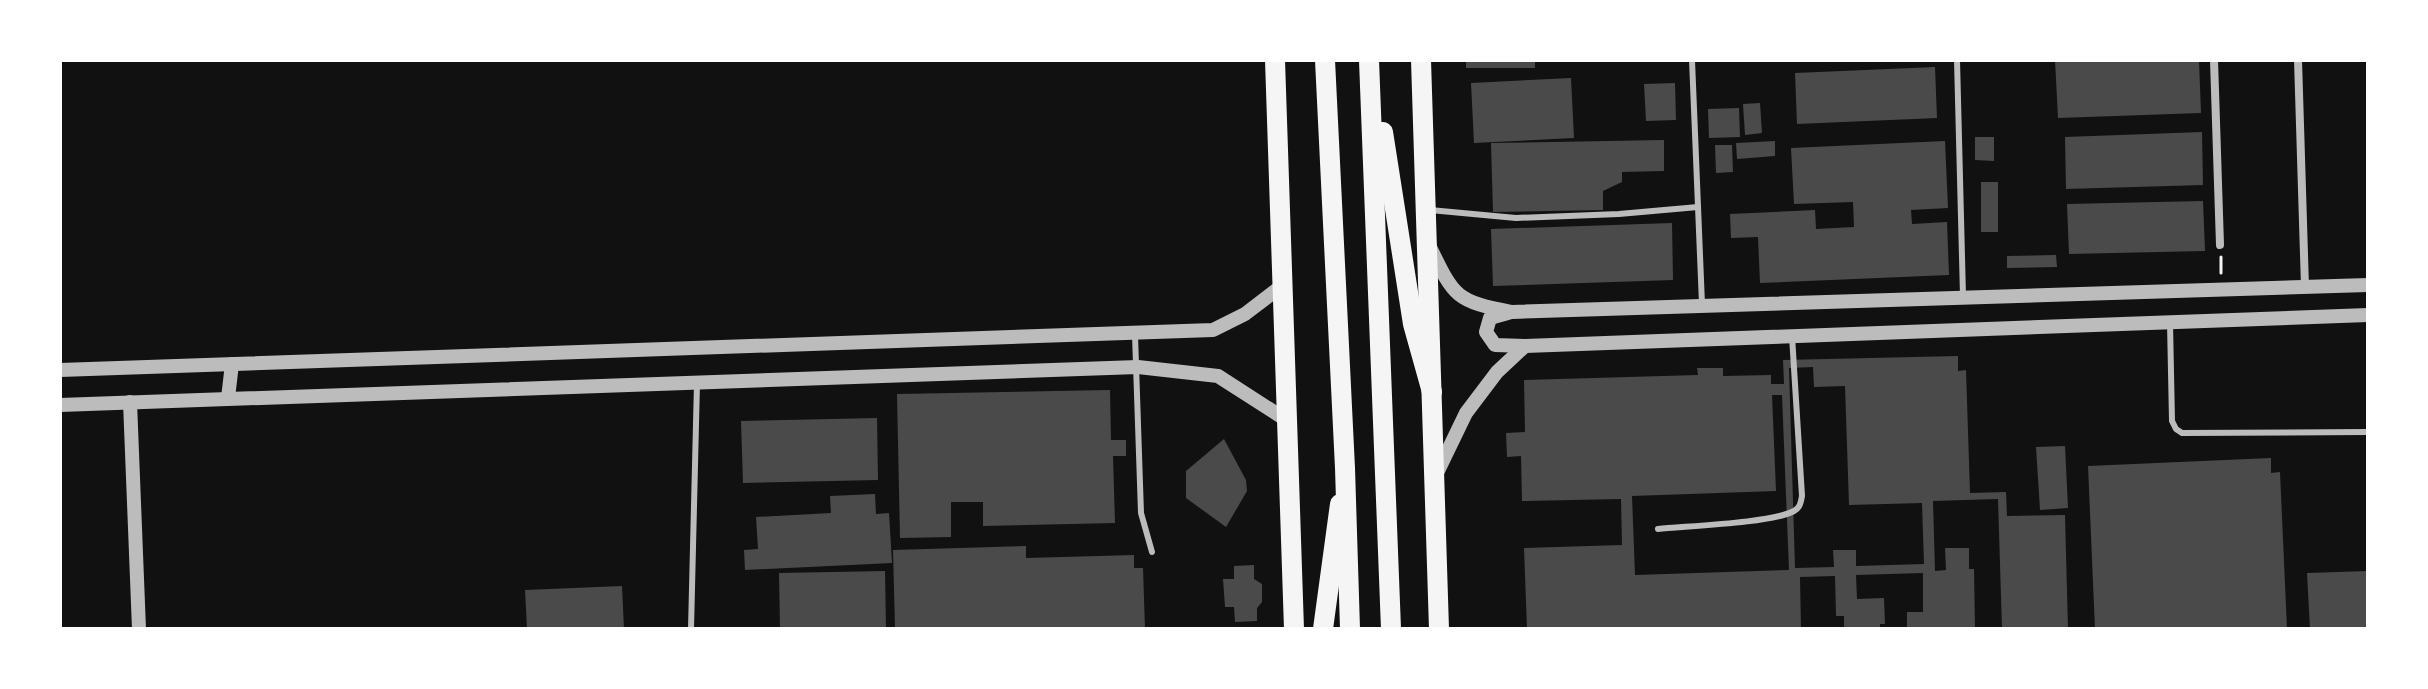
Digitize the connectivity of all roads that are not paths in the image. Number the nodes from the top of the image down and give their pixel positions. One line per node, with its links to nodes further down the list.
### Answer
1 (1275, 60): 13 (main road)
2 (1325, 60): 34 (main road)
3 (1370, 60): 28 (main road); 43 (main road)
4 (1421, 60): 10 (main road)
5 (1692, 60): 9 (lane)
6 (1957, 60): 16 (lane)
7 (2214, 60): 12 (street)
8 (2298, 60): 15 (street)
9 (1698, 207): 10 (lane); 17 (lane)
10 (1426, 210): 11 (main road)
11 (1427, 240): 18 (street); 28 (main road)
12 (2220, 245)
13 (1283, 285): 21 (street); 32 (main road)
14 (2368, 285): 15 (street)
15 (2305, 287): 16 (street)
16 (1963, 299): 17 (street)
17 (1702, 308): 18 (street)
18 (1512, 312): 23 (street)
19 (2368, 315): 20 (street)
20 (2170, 323): 22 (street); 33 (lane)
21 (1135, 332): 24 (street); 25 (lane)
22 (1792, 336): 23 (street); 36 (lane)
23 (1525, 346): 35 (street)
24 (232, 364): 26 (street); 29 (street)
25 (1138, 367): 27 (street); 32 (street); 37 (lane)
26 (60, 370)
27 (697, 383): 29 (street); 39 (lane)
28 (1432, 392): 35 (main road)
29 (228, 398): 30 (street)
30 (130, 402): 31 (street); 38 (street)
31 (60, 405)
32 (1288, 421): 40 (main road)
33 (2368, 432)
34 (1345, 468): 41 (main road); 42 (main road)
35 (1434, 479): 44 (main road)
36 (1658, 529)
37 (1152, 552)
38 (139, 629)
39 (691, 629)
40 (1294, 629)
41 (1323, 629)
42 (1350, 629)
43 (1391, 629)
44 (1439, 629)

